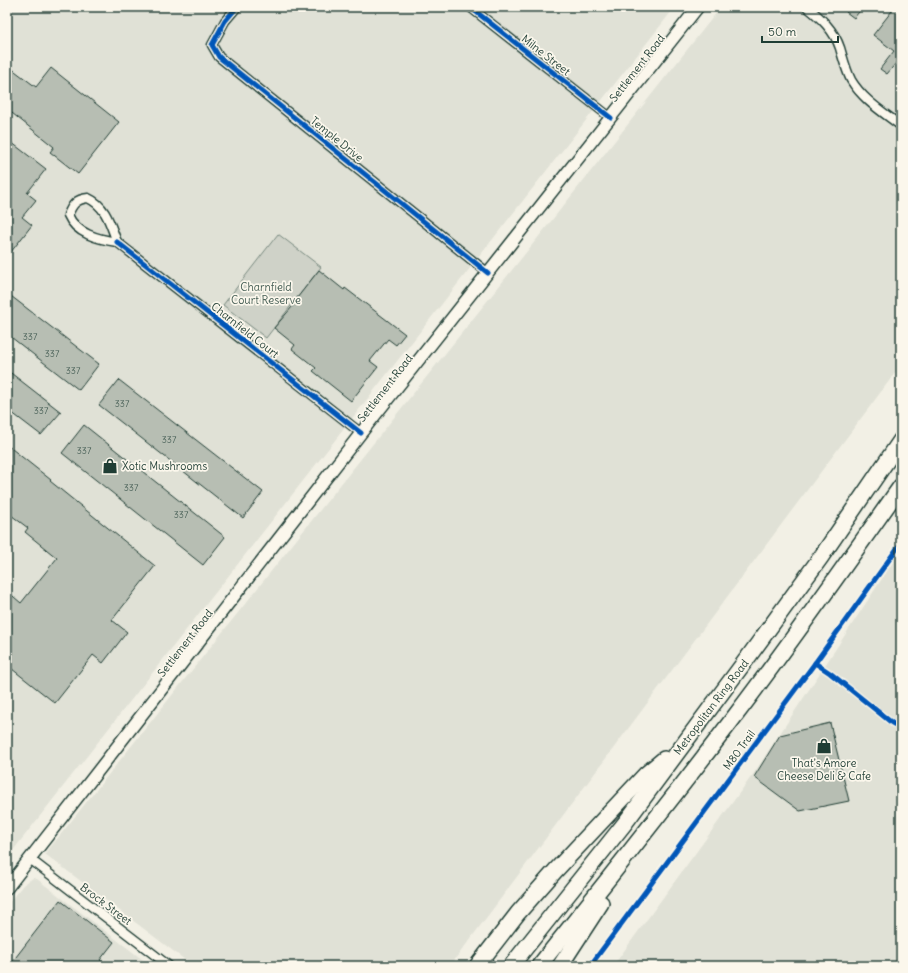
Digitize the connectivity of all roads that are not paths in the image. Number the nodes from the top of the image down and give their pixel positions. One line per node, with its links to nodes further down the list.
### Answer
1 (237, 7): 8 (street, Temple Drive)
2 (470, 7): 5 (street, Milne Street)
3 (698, 7): 5 (main road, Settlement Road)
4 (807, 7): 6 (street)
5 (610, 118): 8 (main road, Settlement Road)
6 (901, 126)
7 (117, 242): 7 (street, Charnfield Court); 9 (street, Charnfield Court)
8 (488, 273): 9 (main road, Settlement Road)
9 (361, 433): 14 (main road, Settlement Road)
10 (901, 440): 12 (highway, Metropolitan Ring Road)
11 (901, 486): 13 (highway)
12 (691, 733): 17 (highway); 18 (highway, Metropolitan Ring Road)
13 (647, 831): 19 (highway); 20 (highway)
14 (30, 859): 15 (main road, Settlement Road); 16 (street, Brock Street)
15 (7, 888)
16 (169, 966)
17 (477, 966)
18 (511, 966)
19 (539, 966)
20 (560, 966)

